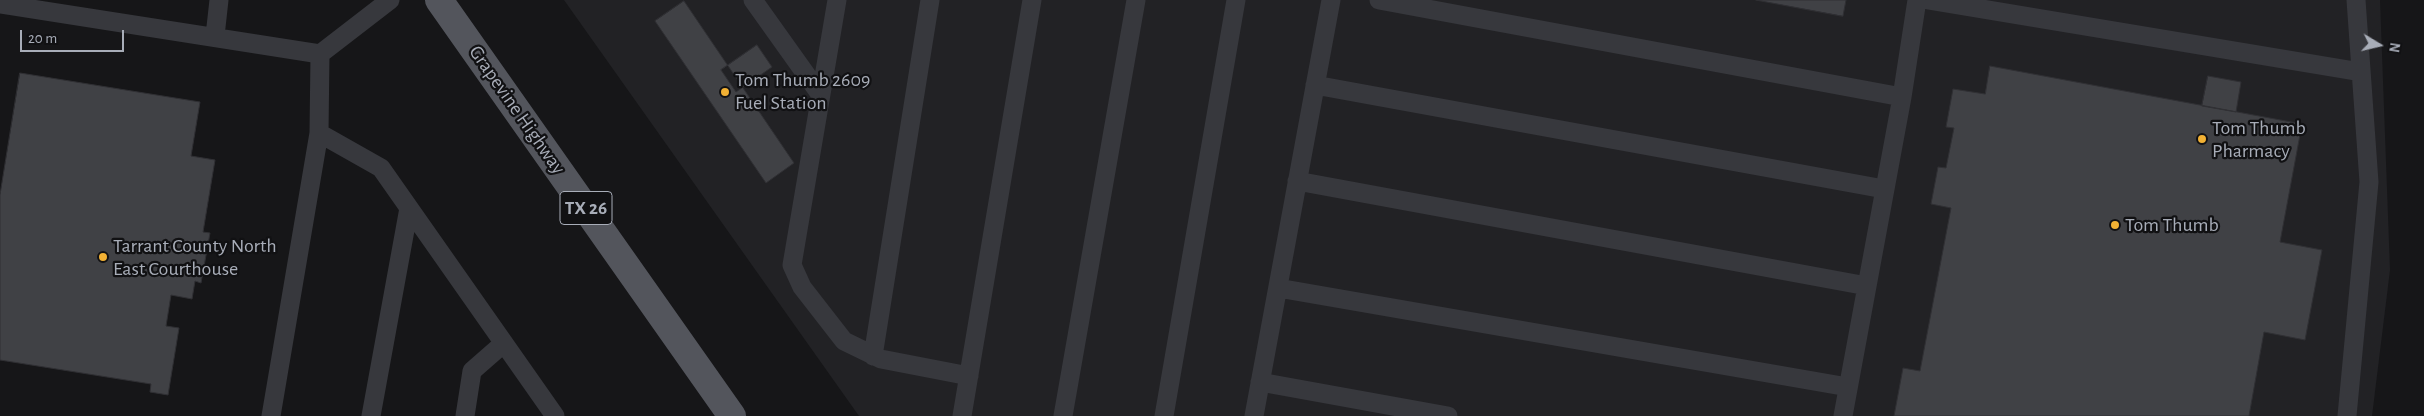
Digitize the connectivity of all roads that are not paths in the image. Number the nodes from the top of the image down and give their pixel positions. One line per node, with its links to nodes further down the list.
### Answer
1 (219, 0): 16 (lane)
2 (390, 0): 17 (lane)
3 (440, 0): 37 (main road, Grapevine Highway / TX 26)
4 (753, 0): 20 (lane)
5 (837, 0): 20 (lane)
6 (930, 0): 29 (lane)
7 (1032, 0): 30 (lane)
8 (1136, 0): 39 (lane)
9 (1236, 0): 40 (lane)
10 (1330, 0): 19 (lane)
11 (1380, 0): 21 (lane)
12 (1917, 0): 21 (lane)
13 (1928, 0): 18 (lane)
14 (2356, 0): 18 (lane)
15 (0, 4): 16 (lane)
16 (215, 36): 17 (lane)
17 (320, 54): 22 (lane)
18 (2361, 72): 44 (lane)
19 (1315, 85): 23 (lane); 24 (lane)
20 (820, 94): 29 (lane)
21 (1902, 97): 24 (lane)
22 (320, 133): 25 (lane); 33 (lane)
23 (1297, 181): 26 (lane); 27 (lane)
24 (1884, 190): 26 (lane)
25 (409, 208): 28 (lane); 34 (lane)
26 (1867, 286): 32 (lane)
27 (1278, 288): 31 (lane); 32 (lane)
28 (504, 343): 35 (lane); 36 (lane)
29 (873, 356): 30 (lane)
30 (969, 376): 38 (lane)
31 (1260, 382): 41 (lane); 42 (lane)
32 (1848, 387): 43 (lane)
33 (271, 416)
34 (371, 416)
35 (465, 416)
36 (555, 416)
37 (732, 416)
38 (962, 416)
39 (1063, 416)
40 (1164, 416)
41 (1254, 416)
42 (1448, 416)
43 (1843, 416)
44 (2347, 416)

